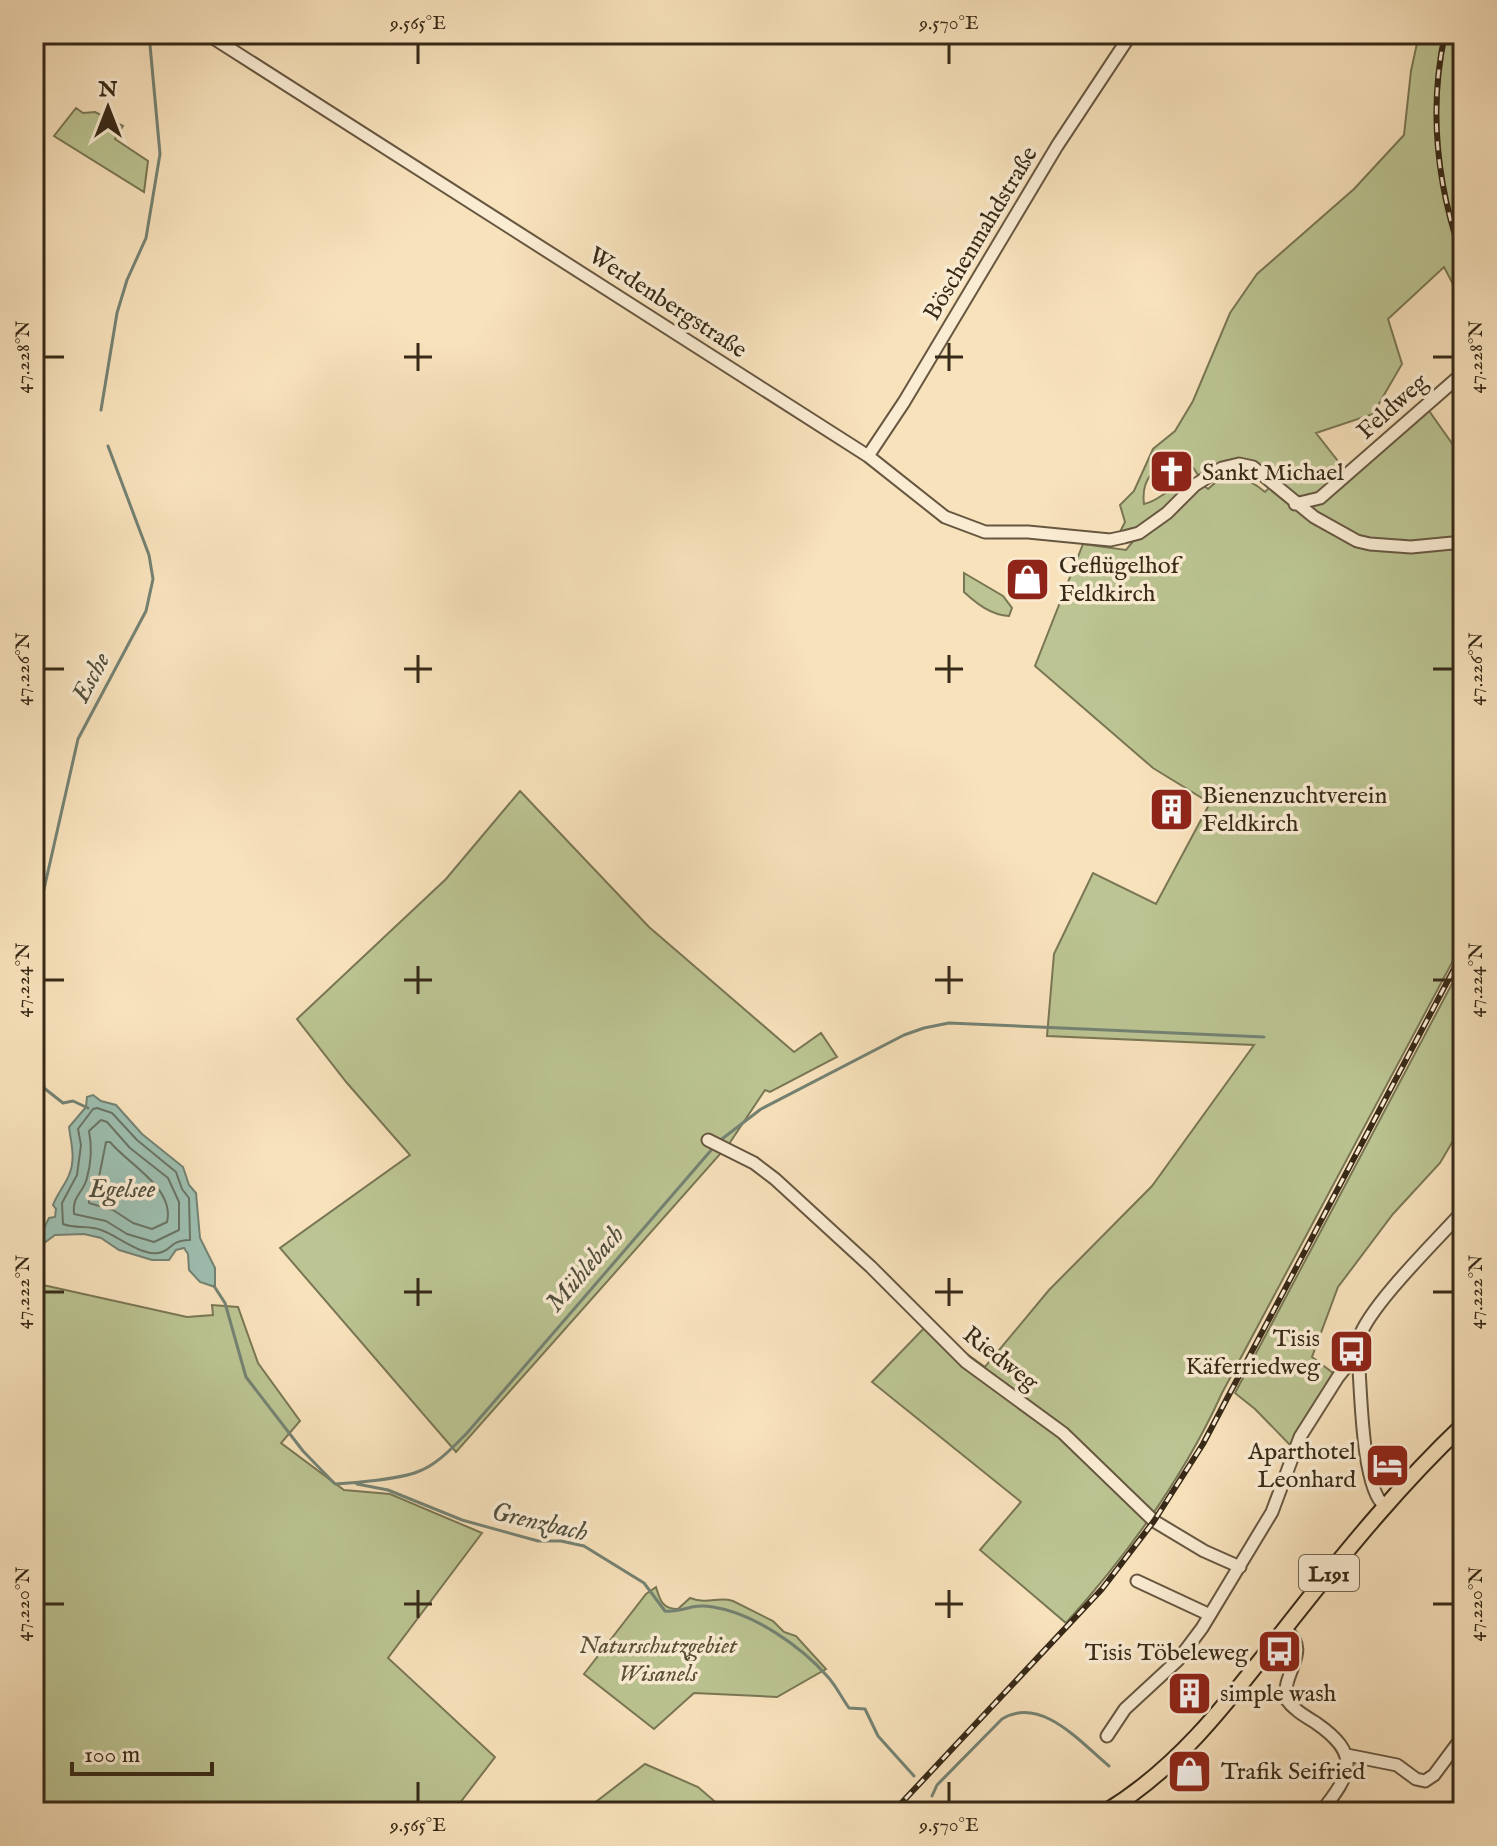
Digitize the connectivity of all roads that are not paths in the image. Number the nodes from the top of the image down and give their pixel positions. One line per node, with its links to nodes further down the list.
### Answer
1 (207, 34): 4 (street, Werdenbergstraße)
2 (1131, 34): 4 (street, Böschenmahdstraße)
3 (1463, 373): 5 (street, Feldweg)
4 (868, 456): 6 (street, Werdenbergstraße)
5 (1313, 501): 6 (street, Feldweg); 7 (street)
6 (1295, 504): 7 (street)
7 (1314, 517): 8 (street)
8 (1463, 542)
9 (714, 1143): 14 (street, Riedweg)
10 (1463, 1211): 11 (street)
11 (1355, 1356): 13 (street); 14 (street)
12 (1463, 1425): 13 (main road, L191)
13 (1384, 1505): 17 (main road, L191)
14 (1240, 1567): 16 (street)
15 (1137, 1581): 16 (street)
16 (1210, 1615): 18 (street)
17 (1285, 1629): 20 (street); 21 (main road, L191)
18 (1107, 1736)
19 (1463, 1736): 20 (street)
20 (1347, 1755): 23 (street)
21 (1127, 1806): 22 (main road, L191)
22 (1105, 1812)
23 (1321, 1812)

